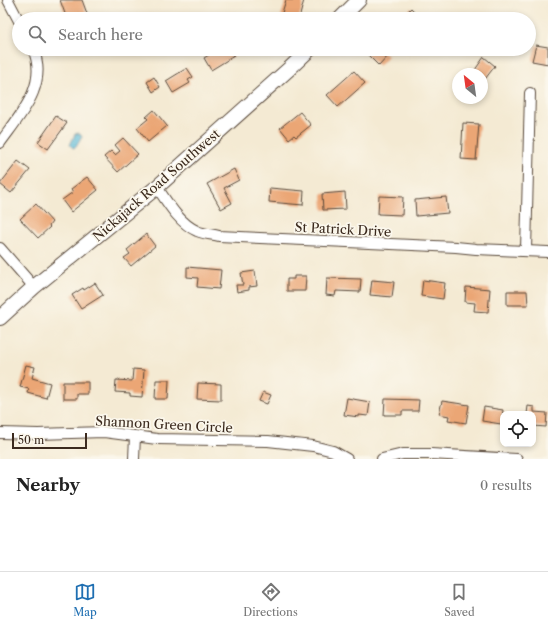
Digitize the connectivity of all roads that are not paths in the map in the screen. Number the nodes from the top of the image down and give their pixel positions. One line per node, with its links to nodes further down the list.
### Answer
1 (8, 0): 3 (street)
2 (359, 0): 4 (street)
3 (14, 12)
4 (347, 12)
5 (36, 56): 8 (street)
6 (303, 56): 9 (street, Nickajack Road Southwest)
7 (530, 93): 11 (street)
8 (0, 143)
9 (157, 187): 11 (street, St Patrick Drive); 13 (street, Nickajack Road Southwest)
10 (0, 248): 13 (street)
11 (526, 250): 12 (street, St Patrick Drive)
12 (548, 252)
13 (34, 287): 14 (street, Nickajack Road Southwest)
14 (0, 318)
15 (0, 433): 16 (street, Shannon Green Circle)
16 (135, 436): 17 (street); 18 (street, Shannon Green Circle)
17 (134, 459)
18 (347, 459)
19 (382, 459): 20 (street)
20 (517, 459)

